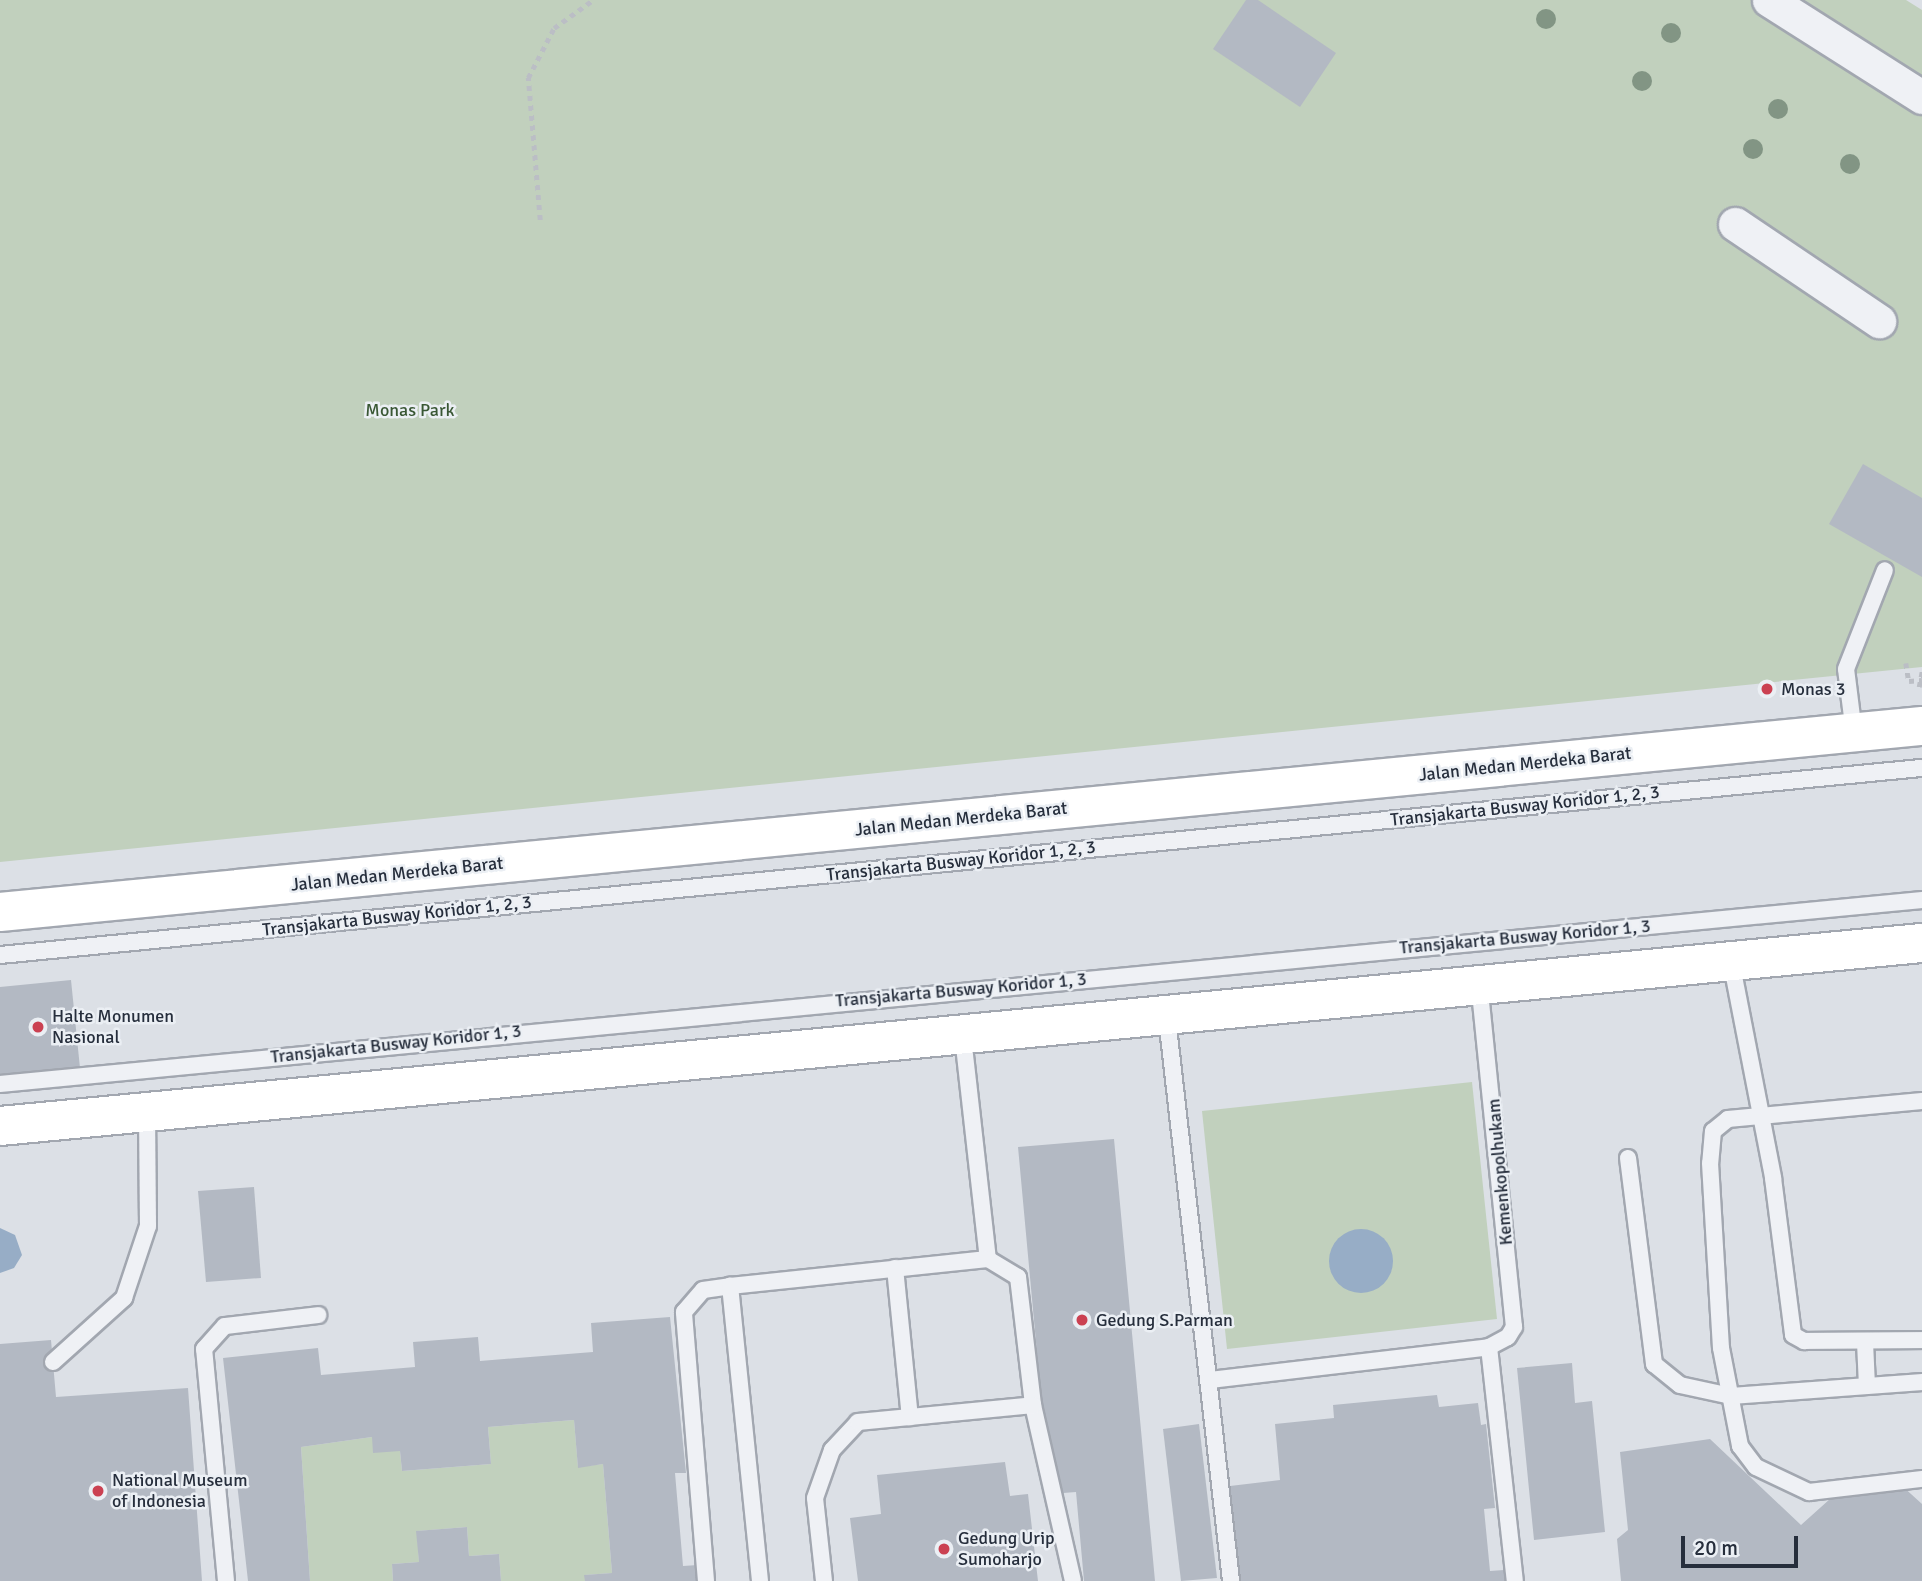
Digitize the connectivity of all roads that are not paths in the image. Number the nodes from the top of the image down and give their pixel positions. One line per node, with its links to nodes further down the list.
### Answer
1 (1769, 0): 2 (street)
2 (1922, 97)
3 (1735, 224): 4 (street)
4 (1879, 321)
5 (1885, 569): 7 (lane)
6 (1922, 726): 7 (main road, Jalan Medan Merdeka Barat)
7 (1854, 733): 10 (main road, Jalan Medan Merdeka Barat)
8 (1922, 768): 12 (lane, Transjakarta Busway Koridor 1, 2, 3)
9 (1922, 900): 17 (lane, Transjakarta Busway Koridor 1, 3)
10 (0, 912)
11 (1922, 943): 13 (main road)
12 (0, 954)
13 (1731, 961): 14 (main road); 21 (lane)
14 (1479, 983): 15 (main road); 30 (lane, Kemenkopolhukam)
15 (1167, 1018): 16 (main road); 32 (lane)
16 (963, 1037): 20 (main road); 24 (lane)
17 (0, 1084)
18 (1922, 1101): 19 (lane); 21 (lane)
19 (1922, 1109)
20 (147, 1111): 22 (main road); 31 (lane)
21 (1761, 1119): 29 (lane); 35 (lane)
22 (0, 1126)
23 (1628, 1158): 35 (lane)
24 (988, 1259): 25 (lane); 36 (lane)
25 (895, 1268): 26 (lane); 37 (lane)
26 (730, 1286): 40 (lane); 41 (lane)
27 (318, 1315): 39 (lane)
28 (1922, 1340): 29 (lane)
29 (1865, 1342): 34 (lane)
30 (1489, 1347): 32 (lane); 45 (lane)
31 (53, 1362)
32 (1210, 1380): 44 (lane)
33 (1922, 1382): 34 (lane)
34 (1867, 1386): 35 (lane)
35 (1731, 1396): 38 (lane)
36 (1032, 1405): 37 (lane); 43 (lane)
37 (909, 1417): 42 (lane)
38 (1922, 1479)
39 (226, 1581)
40 (706, 1581)
41 (760, 1581)
42 (824, 1581)
43 (1073, 1581)
44 (1231, 1581)
45 (1516, 1581)

